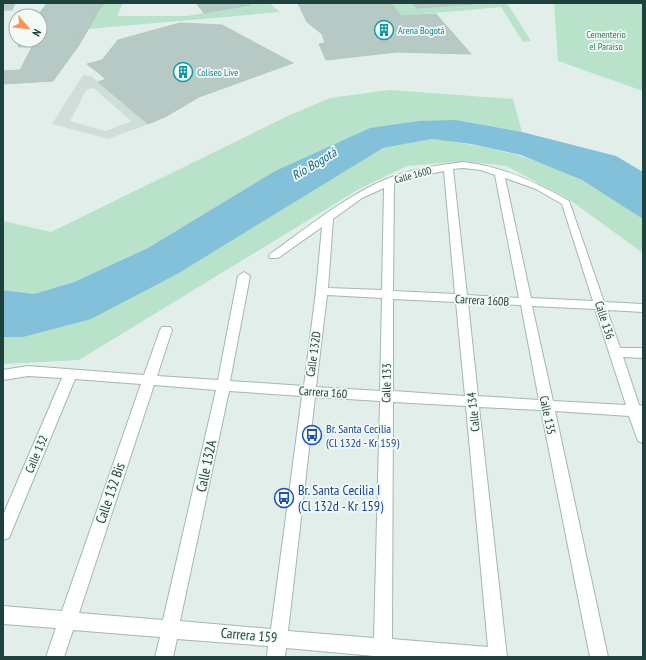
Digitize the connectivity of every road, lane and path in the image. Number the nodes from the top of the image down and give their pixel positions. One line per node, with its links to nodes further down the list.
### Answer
1 (448, 167): 2 (street, Calle 160D); 3 (street, Calle 160D); 10 (street, Calle 134)
2 (499, 172): 4 (street, Calle 160D); 11 (street, Calle 135)
3 (389, 181): 5 (street, Calle 160D); 9 (street, Calle 133)
4 (566, 203): 12 (street, Calle 136)
5 (328, 217): 6 (street, Calle 160D); 8 (street, Calle 132D)
6 (274, 256)
7 (244, 276): 20 (street, Calle 132A)
8 (322, 291): 9 (street, Carrera 160B); 21 (street, Calle 132D)
9 (387, 295): 10 (street, Carrera 160B); 22 (street, Calle 133)
10 (461, 299): 11 (street, Carrera 160B); 23 (street, Calle 134)
11 (525, 302): 12 (street, Carrera 160B); 24 (street, Calle 135)
12 (601, 306): 13 (street, Carrera 160B); 15 (street, Calle 136)
13 (643, 308)
14 (166, 330): 19 (street, Calle 132 Bis)
15 (616, 352): 16 (street); 25 (street, Calle 136)
16 (643, 353)
17 (3, 375): 18 (street, Carrera 160)
18 (70, 375): 19 (street, Carrera 160); 27 (street, Calle 132)
19 (148, 381): 20 (street, Carrera 160); 29 (street, Calle 132 Bis)
20 (224, 386): 21 (street, Carrera 160); 30 (street, Calle 132A)
21 (308, 392): 22 (street, Carrera 160); 31 (street, Calle 132D)
22 (386, 396): 23 (street, Carrera 160); 32 (street, Calle 133)
23 (472, 401): 24 (street, Carrera 160); 37 (street, Calle 134)
24 (546, 406): 25 (street, Carrera 160); 38 (street, Calle 135)
25 (639, 411): 26 (street, Calle 136)
26 (643, 437)
27 (3, 533)
28 (3, 615): 29 (street, Carrera 159)
29 (67, 620): 30 (street, Carrera 159); 33 (street, Calle 132 Bis)
30 (170, 629): 31 (street, Carrera 159); 34 (street, Calle 132A)
31 (279, 638): 32 (street, Carrera 159); 35 (street, Calle 132D)
32 (383, 652): 36 (street, Carrera 159)
33 (55, 657)
34 (164, 657)
35 (276, 657)
36 (495, 657)
37 (498, 657)
38 (599, 657)

